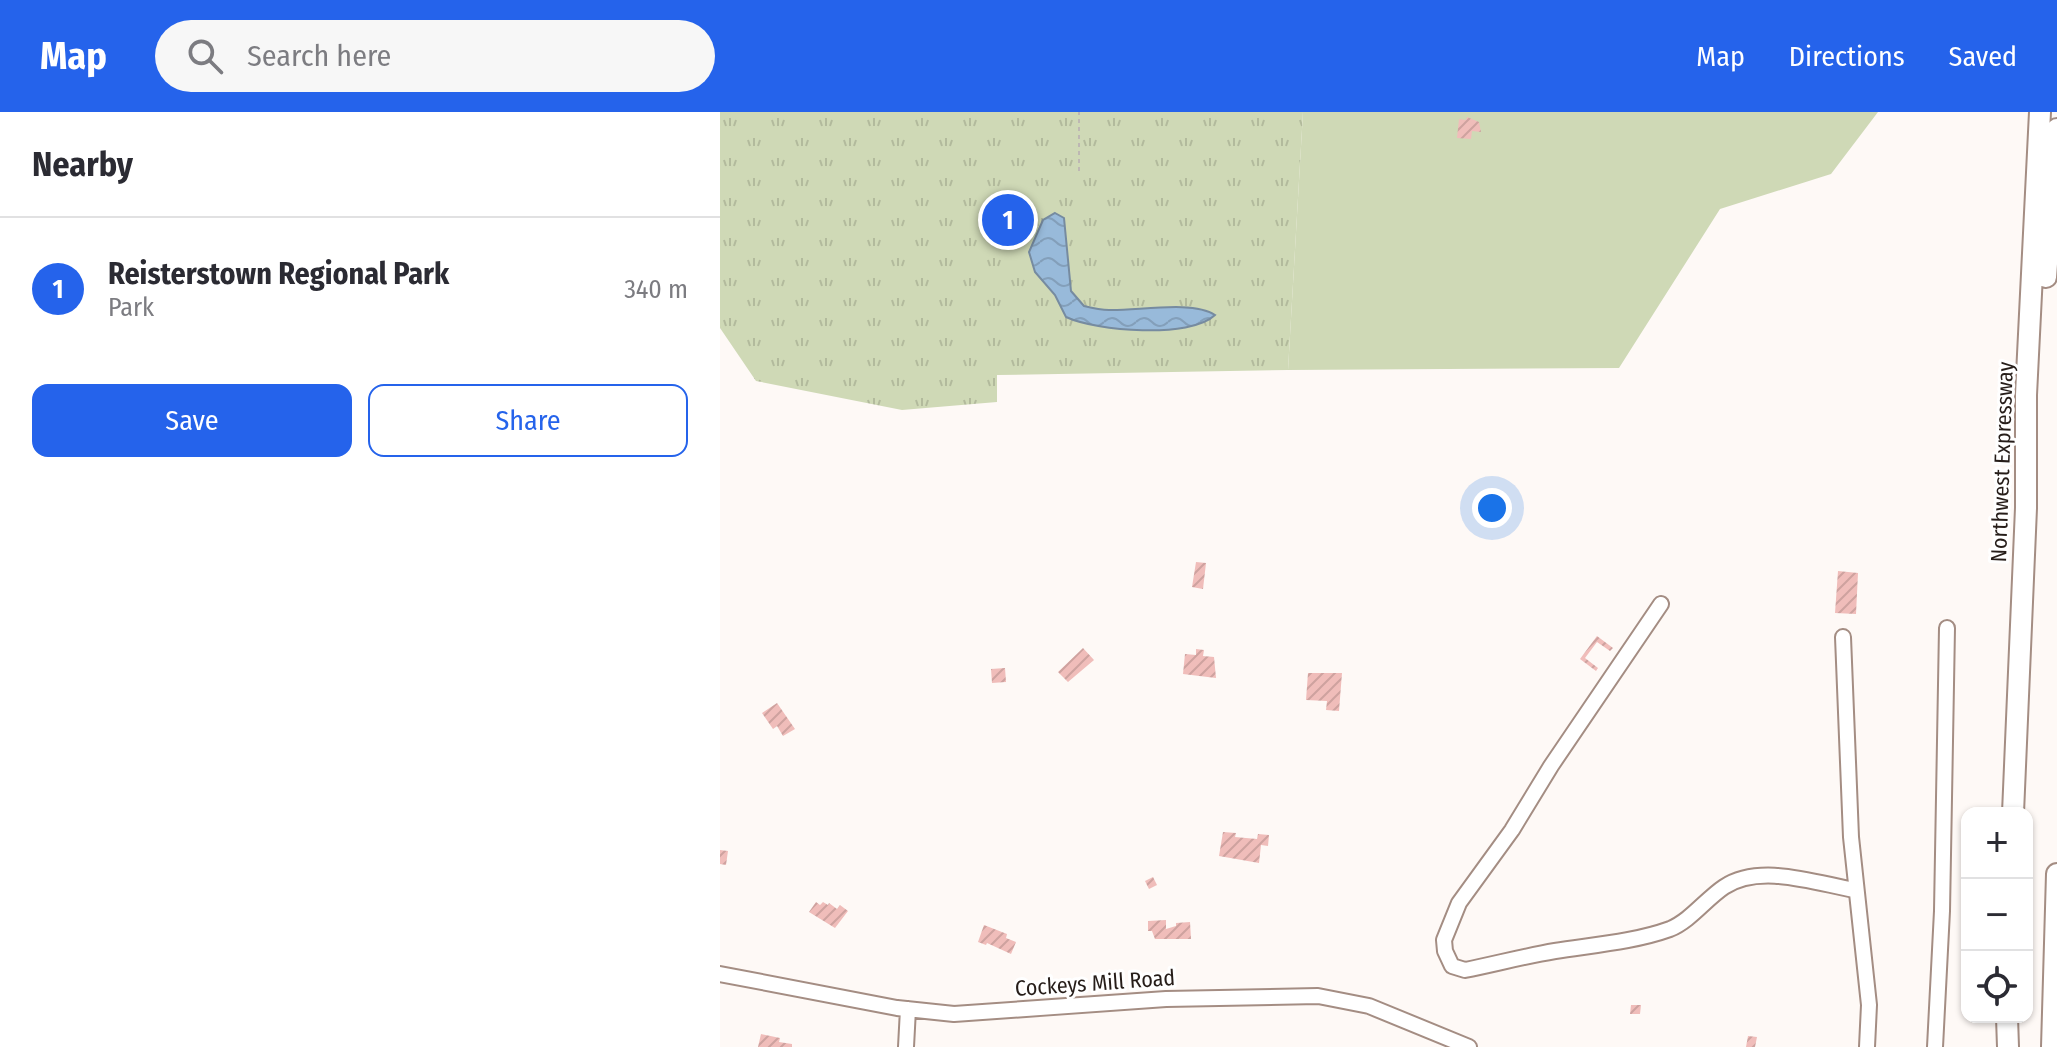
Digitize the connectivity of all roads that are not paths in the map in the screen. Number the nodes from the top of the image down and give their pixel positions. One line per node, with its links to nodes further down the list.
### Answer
1 (2040, 112): 3 (highway, Northwest Expressway)
2 (2057, 129): 3 (highway)
3 (2026, 508): 7 (highway, Northwest Expressway)
4 (1661, 604): 9 (street)
5 (1947, 628): 16 (street)
6 (1843, 637): 9 (street)
7 (2013, 807)
8 (2057, 874): 18 (highway)
9 (1855, 890): 15 (street)
10 (720, 974): 11 (street, Cockeys Mill Road)
11 (908, 1009): 13 (street); 14 (street, Cockeys Mill Road)
12 (2007, 1023): 17 (highway)
13 (906, 1047)
14 (1469, 1047)
15 (1867, 1047)
16 (1935, 1047)
17 (2008, 1047)
18 (2052, 1047)

